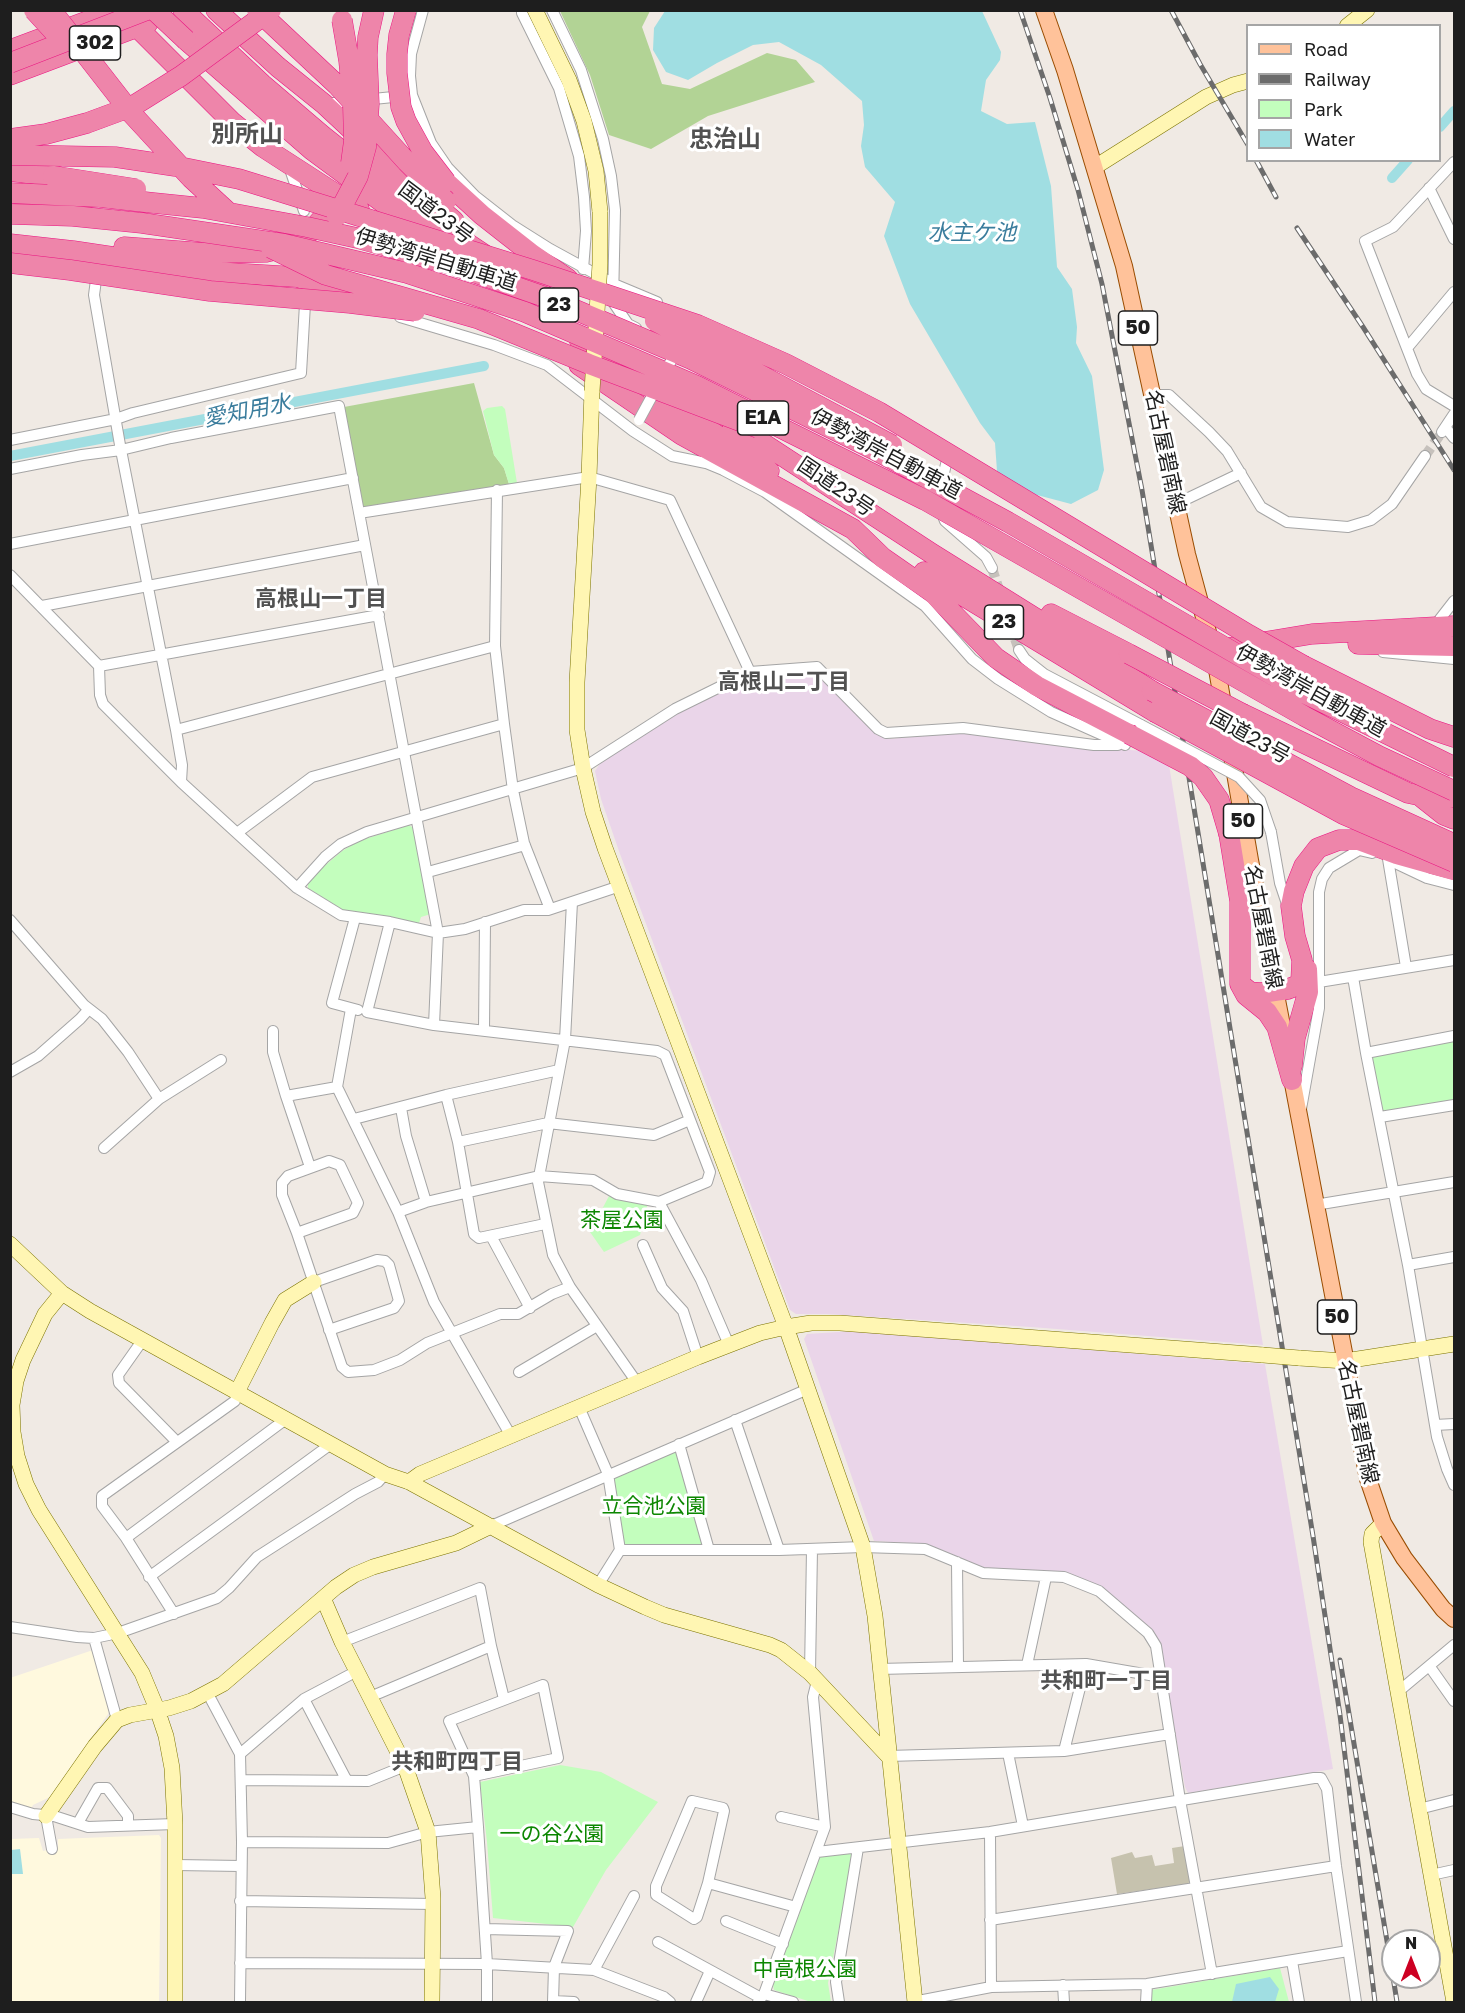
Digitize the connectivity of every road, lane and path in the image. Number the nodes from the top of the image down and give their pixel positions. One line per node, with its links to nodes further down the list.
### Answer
1 (34, 10): 29 (highway, bridge)
2 (51, 10): 29 (highway, bridge)
3 (118, 10): 19 (highway); 22 (highway, 302)
4 (154, 10): 48 (highway, 国道23号 / 23, bridge)
5 (178, 10): 19 (highway, 302)
6 (183, 10): 51 (highway, 国道23号 / 23)
7 (216, 10): 28 (highway)
8 (257, 10): 53 (highway, bridge)
9 (271, 10): 30 (highway, bridge)
10 (339, 10): 40 (highway, bridge)
11 (374, 10): 40 (highway, bridge)
12 (406, 10): 53 (highway, bridge)
13 (423, 10): 27 (street)
14 (522, 10): 47 (street)
15 (535, 10): 60 (street, bridge)
16 (552, 10): 50 (street)
17 (1044, 10): 34 (main road, 名古屋碧南線 / 50)
18 (1367, 10): 20 (street)
19 (143, 19): 21 (highway, bridge); 25 (highway, 302); 33 (highway)
20 (1350, 24)
21 (97, 30): 23 (highway, bridge); 24 (highway, bridge)
22 (10, 50)
23 (10, 56)
24 (10, 63)
25 (10, 75)
26 (1246, 82): 34 (street)
27 (412, 95): 28 (street); 47 (street)
28 (324, 104): 51 (highway)
29 (132, 114): 55 (highway, bridge)
30 (10, 139)
31 (10, 155): 106 (highway, bridge)
32 (1455, 162): 36 (street)
33 (288, 164): 38 (street); 48 (highway)
34 (1095, 167): 59 (main road, 名古屋碧南線 / 50)
35 (10, 171): 42 (highway, bridge)
36 (1429, 188): 41 (street); 57 (street)
37 (10, 193): 42 (highway, 伊勢湾岸自動車道 / E1A, bridge)
38 (304, 211)
39 (10, 214): 86 (highway, 伊勢湾岸自動車道 / E1A, bridge)
40 (332, 214): 43 (highway)
41 (1454, 237)
42 (357, 238): 98 (highway, 伊勢湾岸自動車道 / E1A, bridge)
43 (10, 239)
44 (10, 244): 77 (highway)
45 (10, 263): 55 (highway, bridge)
46 (10, 269): 49 (street)
47 (583, 269): 50 (street)
48 (477, 274): 77 (highway, 国道23号 / 23)
49 (96, 280): 54 (street); 63 (street)
50 (614, 284): 56 (street); 58 (street)
51 (530, 285): 80 (highway, 国道23号 / 23)
52 (1455, 292): 57 (street)
53 (589, 293): 98 (highway, bridge)
54 (305, 306): 60 (street); 63 (street)
55 (539, 344): 86 (highway, bridge)
56 (678, 347): 58 (street); 64 (street, bridge)
57 (1408, 347): 61 (street)
58 (846, 388): 81 (street)
59 (1153, 395): 70 (street); 74 (main road, 名古屋碧南線 / 50)
60 (592, 396): 64 (street); 71 (street)
61 (1455, 406)
62 (1455, 414): 65 (street)
63 (116, 419): 66 (street); 67 (street)
64 (633, 432): 103 (street)
65 (1455, 438)
66 (10, 440)
67 (121, 447): 69 (street); 72 (street); 76 (street)
68 (1425, 456): 70 (street)
69 (10, 469)
70 (1240, 473): 74 (street)
71 (589, 477): 73 (street); 100 (street); 112 (street)
72 (353, 478): 75 (street); 76 (street)
73 (496, 490): 75 (street); 91 (street)
74 (1176, 504): 94 (main road, 名古屋碧南線 / 50)
75 (359, 513): 79 (street)
76 (135, 520): 78 (street); 83 (street)
77 (854, 529): 96 (highway); 105 (highway, 国道23号 / 23)
78 (10, 544)
79 (365, 545): 83 (street); 87 (street)
80 (931, 554): 116 (highway, bridge); 121 (highway, 国道23号 / 23, bridge)
81 (992, 568)
82 (10, 575): 85 (street)
83 (148, 586): 85 (street); 95 (street)
84 (1455, 602): 88 (street)
85 (42, 606): 99 (street)
86 (1111, 606): 115 (highway, 伊勢湾岸自動車道 / E1A, bridge)
87 (379, 615): 95 (street); 101 (street)
88 (1449, 630): 89 (highway); 94 (highway)
89 (1329, 643): 90 (highway); 94 (highway)
90 (1366, 644): 92 (highway); 97 (street)
91 (495, 646): 101 (street); 104 (street)
92 (1455, 646)
93 (1019, 650): 105 (street)
94 (1214, 654): 144 (main road, 名古屋碧南線 / 50)
95 (161, 655): 99 (street); 107 (street)
96 (996, 657): 102 (highway); 103 (street)
97 (1455, 659)
98 (1245, 660): 111 (highway, 伊勢湾岸自動車道 / E1A, bridge)
99 (99, 666): 113 (street)
100 (750, 672): 103 (street); 112 (street)
101 (390, 674): 107 (street); 110 (street)
102 (1019, 675): 103 (highway); 105 (highway)
103 (998, 679)
104 (504, 724): 110 (street); 114 (street)
105 (1142, 724): 124 (highway, 国道23号 / 23, bridge); 136 (street, bridge); 143 (highway, bridge)
106 (1430, 729): 108 (highway); 109 (highway)
107 (176, 730): 113 (street)
108 (1455, 737)
109 (1455, 741)
110 (405, 750): 118 (street); 120 (street)
111 (1455, 767)
112 (583, 768): 114 (street); 128 (street)
113 (181, 782): 120 (street)
114 (513, 790): 118 (street); 122 (street)
115 (1455, 791)
116 (1420, 796): 117 (highway); 119 (highway)
117 (1455, 797)
118 (418, 817): 126 (street); 129 (street)
119 (1455, 819)
120 (237, 834): 129 (street)
121 (1455, 844)
122 (525, 845): 126 (street); 131 (street)
123 (1388, 859): 127 (street); 140 (street); 142 (street)
124 (1455, 862)
125 (1455, 870): 136 (highway)
126 (428, 872): 137 (street)
127 (1455, 885)
128 (620, 886): 130 (street); 192 (street)
129 (297, 888): 132 (street)
130 (572, 902): 131 (street); 152 (street)
131 (550, 909): 135 (street)
132 (355, 918): 134 (street); 146 (street)
133 (10, 920): 145 (street)
134 (390, 922): 137 (street); 147 (street)
135 (485, 922): 137 (street); 149 (street)
136 (1293, 923): 138 (highway)
137 (438, 933): 148 (street)
138 (1301, 952): 144 (highway); 157 (highway)
139 (1455, 960): 140 (street)
140 (1406, 967): 141 (street)
141 (1353, 977): 142 (street); 153 (street)
142 (1319, 982): 165 (street)
143 (1240, 984): 144 (highway); 157 (highway)
144 (1276, 991): 157 (main road, 名古屋碧南線 / 50)
145 (89, 1009): 156 (street); 161 (street)
146 (351, 1009): 147 (street); 158 (street)
147 (367, 1012): 148 (street)
148 (434, 1025): 149 (street)
149 (484, 1030): 152 (street)
150 (273, 1031): 160 (street)
151 (1455, 1036): 153 (street)
152 (565, 1040): 155 (street); 167 (street)
153 (1366, 1053): 164 (street)
154 (220, 1060): 161 (street)
155 (559, 1070): 159 (street); 168 (street)
156 (10, 1072)
157 (1292, 1080): 165 (main road, 名古屋碧南線 / 50)
158 (337, 1087): 160 (street); 166 (street)
159 (446, 1095): 163 (street); 169 (street)
160 (285, 1096): 171 (street)
161 (159, 1100): 170 (street)
162 (1455, 1105): 164 (street)
163 (401, 1108): 166 (street); 176 (street)
164 (1380, 1117): 175 (street)
165 (1299, 1118): 178 (main road, 名古屋碧南線 / 50)
166 (354, 1119): 179 (street)
167 (690, 1120): 168 (street); 177 (street)
168 (548, 1123): 169 (street); 172 (street)
169 (458, 1142): 174 (street)
170 (104, 1148)
171 (310, 1167): 181 (street); 181 (street)
172 (539, 1176): 174 (street); 177 (street); 180 (street)
173 (1455, 1182): 175 (street)
174 (465, 1192): 176 (street); 182 (street)
175 (1394, 1192): 178 (street); 186 (street)
176 (426, 1202): 179 (street)
177 (659, 1202): 197 (street)
178 (1315, 1205): 200 (main road, 名古屋碧南線 / 50)
179 (398, 1212): 194 (street)
180 (545, 1224): 182 (street); 188 (street)
181 (297, 1233): 187 (street)
182 (492, 1236): 190 (street)
183 (10, 1244): 189 (street)
184 (643, 1245): 199 (street)
185 (1455, 1257): 186 (street)
186 (1408, 1265): 198 (street)
187 (314, 1282): 193 (street); 193 (street); 204 (street)
188 (570, 1287): 190 (street); 191 (street)
189 (62, 1293): 195 (street); 234 (street)
190 (530, 1308): 194 (street)
191 (597, 1326): 201 (street); 202 (street)
192 (786, 1327): 197 (street); 200 (street, bridge); 203 (street)
193 (329, 1330): 194 (street)
194 (451, 1333): 210 (street)
195 (142, 1341): 204 (street); 211 (street)
196 (1455, 1344): 198 (street)
197 (729, 1345): 199 (street)
198 (1421, 1350): 200 (street); 209 (street)
199 (698, 1358): 202 (street)
200 (1345, 1361): 218 (main road, 名古屋碧南線 / 50)
201 (519, 1372)
202 (638, 1384): 205 (street)
203 (808, 1389): 207 (street); 221 (street)
204 (237, 1392): 206 (street); 211 (street)
205 (579, 1407): 210 (street); 215 (street)
206 (286, 1419): 212 (street); 220 (street)
207 (735, 1420): 213 (street); 225 (street)
208 (1455, 1424): 209 (street)
209 (1435, 1425): 217 (street)
210 (511, 1436): 216 (street)
211 (177, 1442): 220 (street)
212 (332, 1444): 214 (street); 227 (street)
213 (679, 1444): 215 (street); 224 (street)
214 (385, 1474): 216 (street); 231 (street)
215 (608, 1474): 219 (street); 223 (street)
216 (410, 1482): 219 (street)
217 (1455, 1485)
218 (1383, 1523): 232 (main road, 名古屋碧南線 / 50); 247 (street)
219 (491, 1526): 229 (street); 230 (street)
220 (126, 1538): 227 (street)
221 (863, 1547): 222 (street); 226 (street); 243 (street)
222 (812, 1549): 225 (street); 245 (street)
223 (620, 1550): 224 (street); 229 (street)
224 (709, 1550): 225 (street)
225 (779, 1550)
226 (957, 1562): 228 (street); 241 (street)
227 (149, 1577): 231 (street)
228 (1046, 1577): 240 (street); 246 (street)
229 (598, 1585): 245 (street)
230 (323, 1598): 236 (street); 248 (street)
231 (174, 1614): 234 (street)
232 (1455, 1619)
233 (10, 1627): 235 (street)
234 (118, 1634): 235 (street); 253 (street)
235 (94, 1638): 254 (street)
236 (342, 1642): 238 (street); 244 (street)
237 (1455, 1645): 242 (street)
238 (491, 1646): 249 (street); 251 (street)
239 (1086, 1664): 240 (street); 246 (street); 256 (street)
240 (1027, 1665): 241 (street)
241 (958, 1666): 243 (street)
242 (1430, 1667): 247 (street); 252 (street)
243 (879, 1669): 259 (street)
244 (357, 1671): 249 (street); 250 (street)
245 (813, 1677): 259 (street); 275 (street)
246 (1161, 1677): 255 (street)
247 (1399, 1691): 267 (street)
248 (207, 1692): 253 (street); 258 (street)
249 (370, 1697): 260 (street)
250 (304, 1699): 258 (street); 263 (street)
251 (504, 1699): 261 (street); 261 (street)
252 (1455, 1701)
253 (157, 1709): 254 (street); 271 (street)
254 (117, 1720): 268 (street)
255 (1170, 1734): 256 (street); 264 (street)
256 (1064, 1751): 257 (street)
257 (1008, 1753): 259 (street); 273 (street)
258 (240, 1754): 262 (street)
259 (888, 1756): 279 (street)
260 (405, 1766): 263 (street); 276 (street)
261 (474, 1776): 274 (street)
262 (241, 1780): 263 (street); 278 (street)
263 (347, 1781)
264 (1180, 1800): 273 (street); 285 (street); 289 (street)
265 (1455, 1800): 267 (street)
266 (10, 1807): 268 (street)
267 (1419, 1809): 287 (street)
268 (45, 1816): 270 (street); 281 (street)
269 (781, 1817): 275 (street)
270 (78, 1823): 272 (street); 272 (street)
271 (176, 1824): 272 (street); 283 (street)
272 (128, 1825)
273 (1023, 1826): 277 (street)
274 (478, 1827): 276 (street); 296 (street)
275 (825, 1827): 282 (street)
276 (428, 1832): 278 (street); 292 (street)
277 (990, 1832): 279 (street); 294 (street)
278 (242, 1842): 284 (street)
279 (898, 1844): 280 (street); 322 (street)
280 (858, 1848): 282 (street); 321 (street)
281 (52, 1849)
282 (817, 1852): 293 (street)
283 (176, 1865): 284 (street); 312 (street)
284 (241, 1866): 291 (street)
285 (1336, 1866): 289 (street); 299 (street)
286 (1455, 1870): 287 (street)
287 (1431, 1875): 327 (street)
288 (708, 1883): 288 (street); 293 (street)
289 (1196, 1888): 294 (street); 307 (street)
290 (634, 1896): 305 (street)
291 (240, 1901): 292 (street); 301 (street)
292 (433, 1904): 302 (street)
293 (796, 1907): 298 (street)
294 (990, 1920): 310 (street)
295 (726, 1921): 298 (street)
296 (485, 1929): 303 (street); 304 (street)
297 (658, 1942): 306 (street)
298 (783, 1944): 311 (street)
299 (1348, 1951): 300 (street); 326 (street)
300 (1293, 1961): 307 (street); 325 (street)
301 (240, 1963): 302 (street); 313 (street)
302 (433, 1963): 303 (street); 314 (street)
303 (488, 1964): 304 (street); 315 (street)
304 (554, 1967): 305 (street); 316 (street)
305 (594, 1970): 318 (street)
306 (710, 1971): 311 (street); 319 (street)
307 (1212, 1974): 308 (street)
308 (1147, 1984): 309 (street); 324 (street)
309 (1063, 1985): 310 (street); 323 (street)
310 (991, 1988): 322 (street)
311 (761, 1998): 320 (street)
312 (175, 2002)
313 (240, 2002)
314 (432, 2002)
315 (487, 2002)
316 (553, 2002): 317 (street)
317 (574, 2002)
318 (670, 2002)
319 (696, 2002)
320 (793, 2002)
321 (839, 2002)
322 (915, 2002)
323 (1064, 2002)
324 (1146, 2002)
325 (1299, 2002)
326 (1356, 2002)
327 (1455, 2002)

